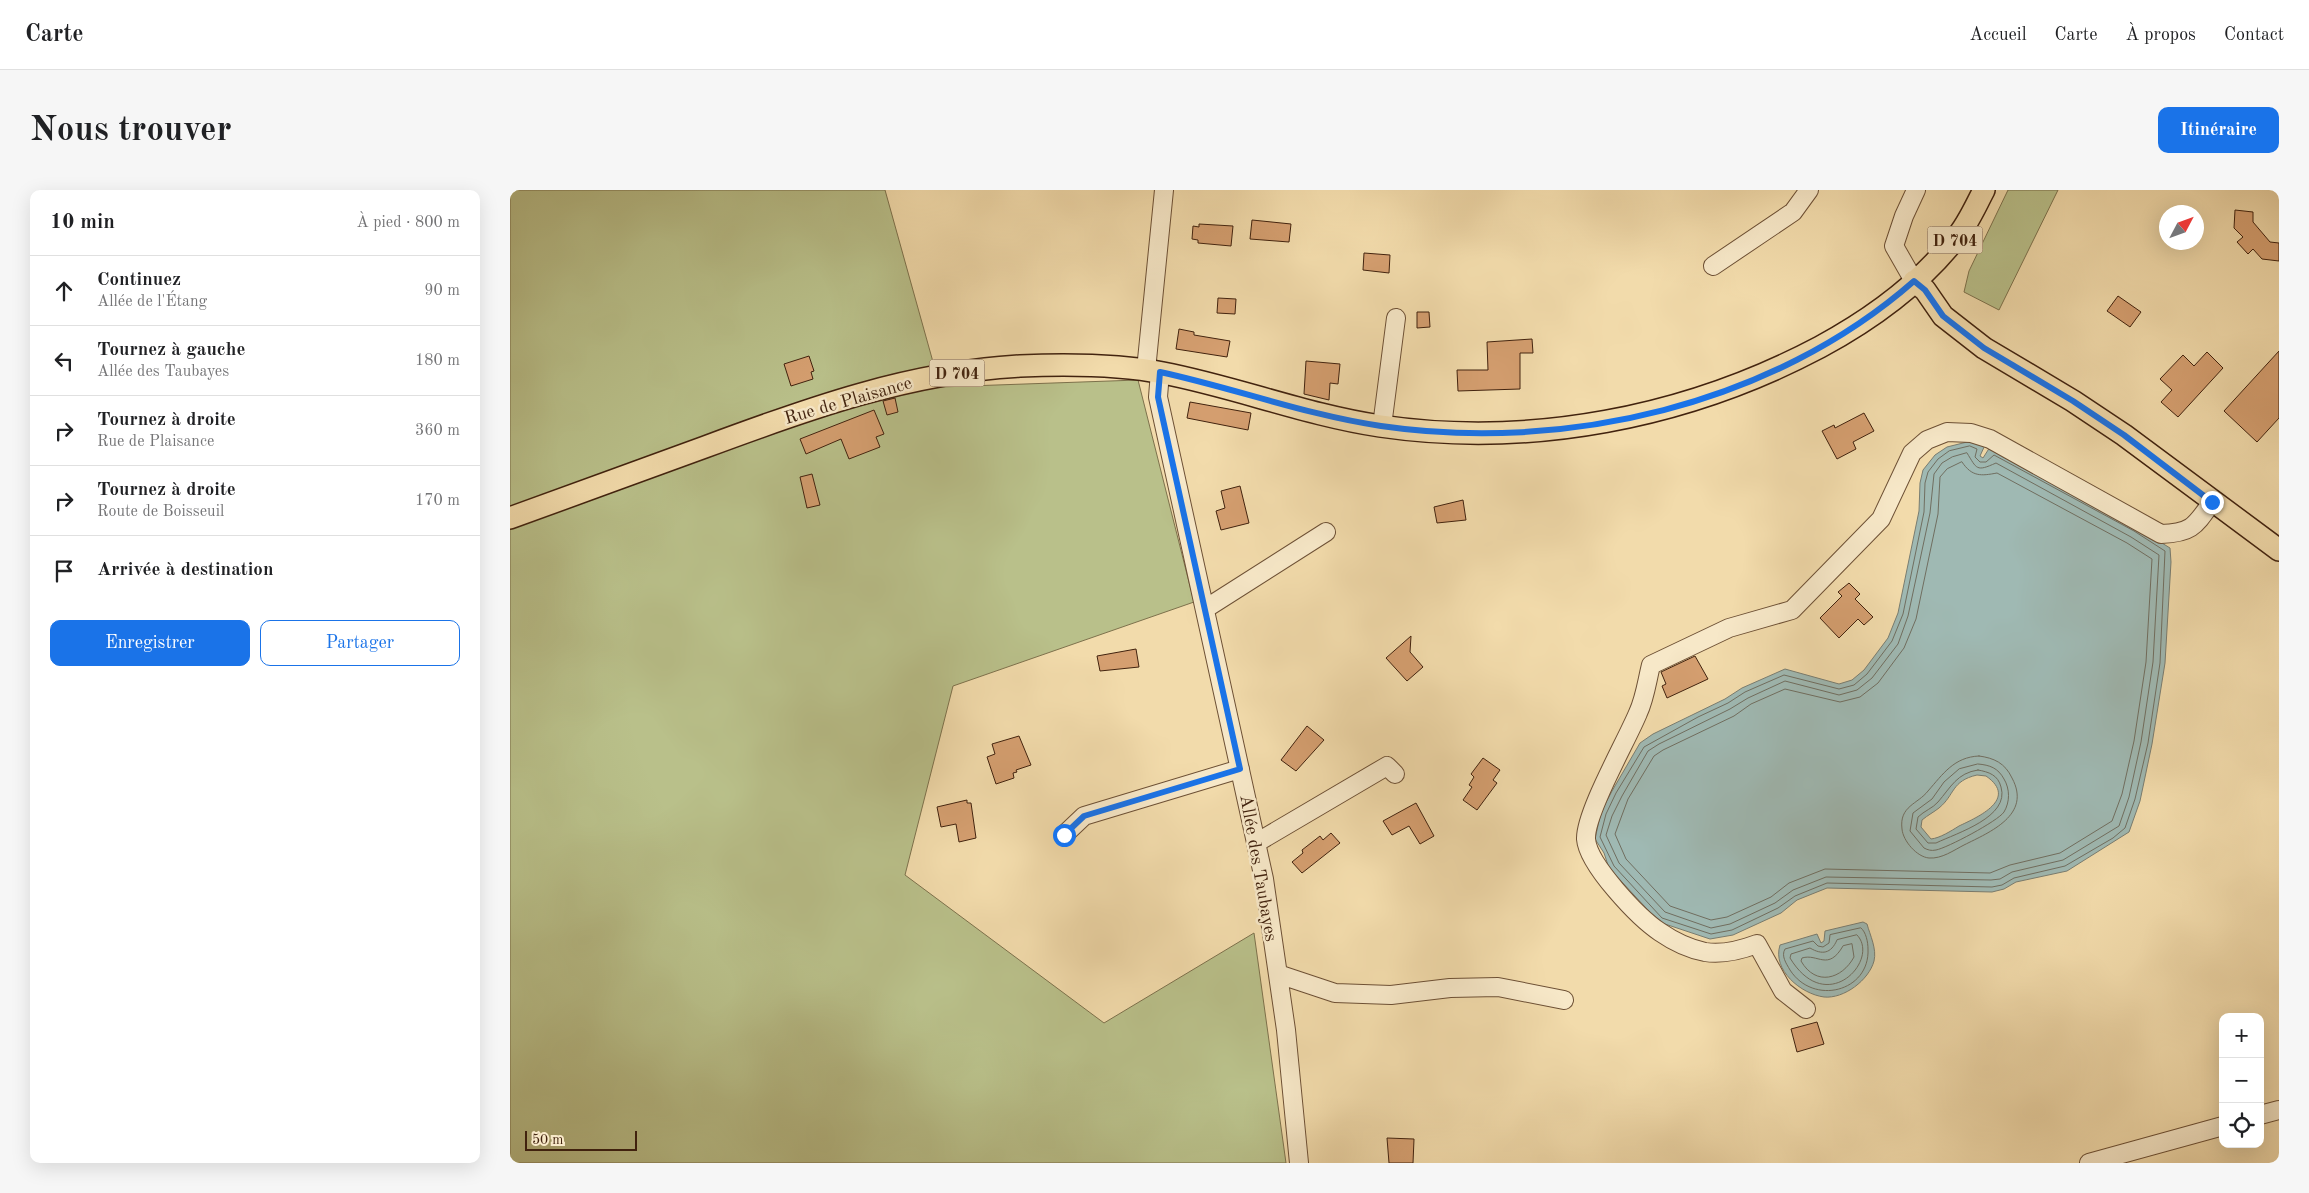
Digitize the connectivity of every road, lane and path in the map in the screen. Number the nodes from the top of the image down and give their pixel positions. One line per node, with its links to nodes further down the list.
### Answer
1 (1164, 190): 8 (street, Allée des Taubayes)
2 (1810, 190): 5 (street)
3 (1916, 190): 6 (street)
4 (1984, 190): 6 (main road, Rue de Plaisance / D 704)
5 (1713, 266)
6 (1914, 281): 9 (main road, Rue de Plaisance / D 704); 10 (main road)
7 (1396, 318): 9 (street)
8 (1153, 371): 9 (main road, Rue de Plaisance / D 704); 11 (main road, Rue de Plaisance / D 704); 14 (street, Allée des Taubayes)
9 (1382, 426)
10 (2212, 502): 13 (main road); 21 (street)
11 (510, 518)
12 (1326, 532): 14 (street)
13 (2279, 550)
14 (1205, 609): 15 (street, Allée des Taubayes)
15 (1240, 769): 17 (street); 18 (street, Allée des Taubayes)
16 (1395, 774): 18 (street)
17 (1064, 835)
18 (1256, 842): 19 (street, Allée des Taubayes)
19 (1278, 974): 20 (street); 25 (street, Allée des Taubayes)
20 (1564, 1000)
21 (1806, 1008)
22 (2279, 1110): 23 (street)
23 (2264, 1115)
24 (2219, 1127): 26 (street)
25 (1299, 1163)
26 (2088, 1163)

